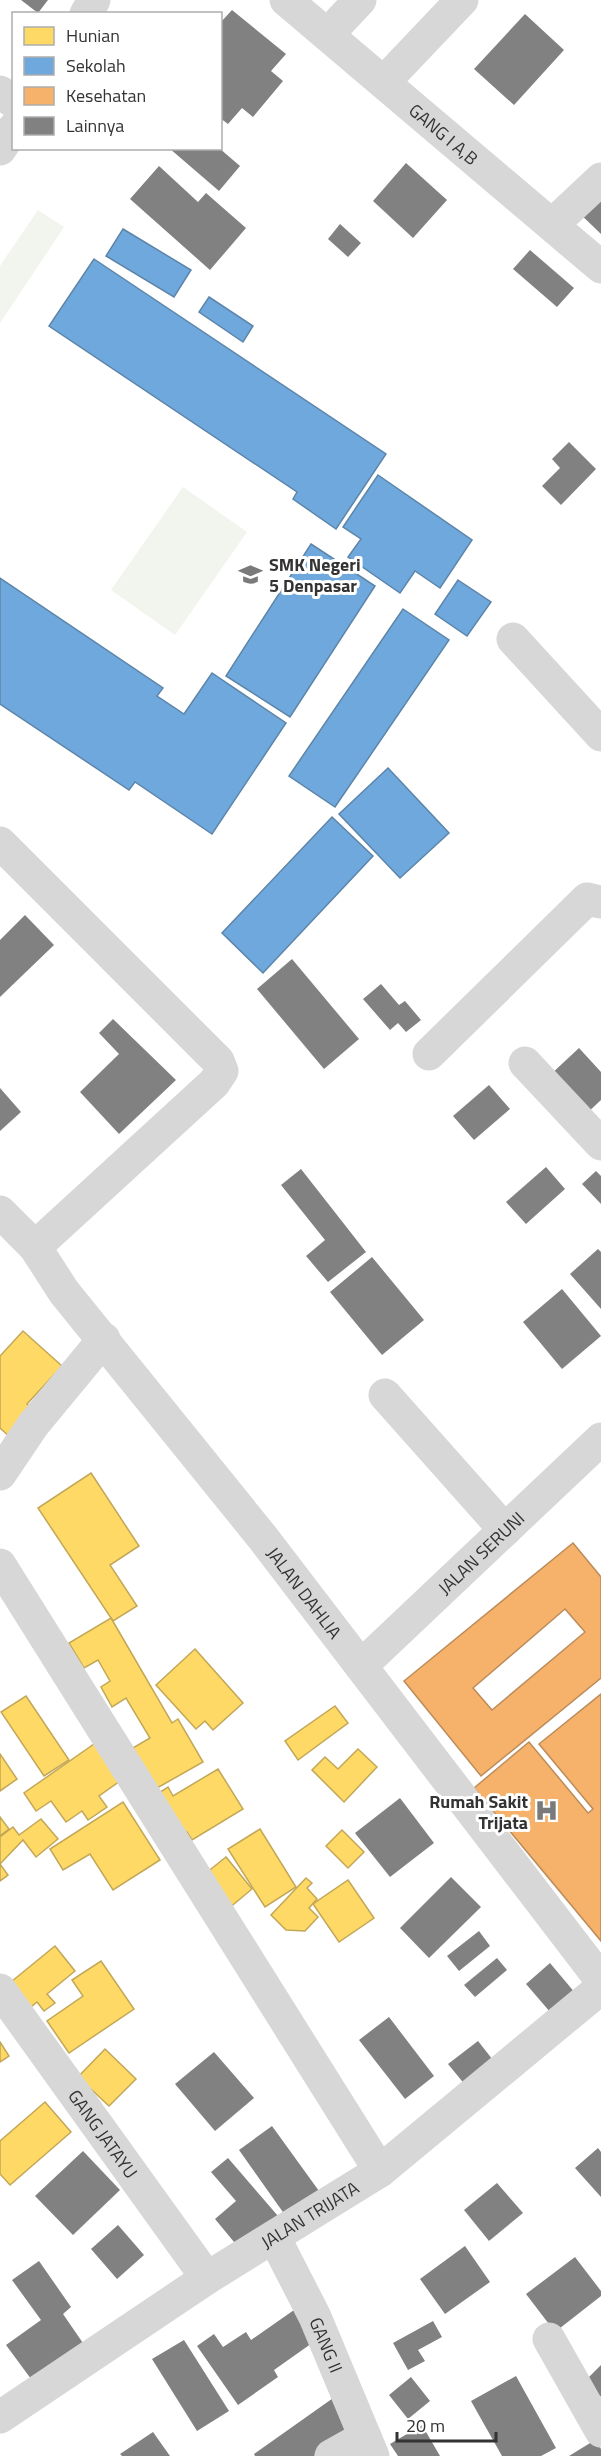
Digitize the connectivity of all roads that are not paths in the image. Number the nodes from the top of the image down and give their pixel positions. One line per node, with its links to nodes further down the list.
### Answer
1 (286, 0): 4 (street, GANG I A,B)
2 (360, 0): 4 (street)
3 (462, 0): 5 (street)
4 (328, 34): 5 (street, GANG I A,B)
5 (384, 82): 9 (street, GANG I A,B)
6 (12, 131): 7 (street)
7 (0, 149)
8 (601, 179): 9 (street)
9 (552, 225): 10 (street, GANG I A,B)
10 (601, 267)
11 (513, 639): 12 (street)
12 (601, 735)
13 (0, 843): 19 (street)
14 (601, 902): 15 (street)
15 (429, 1054)
16 (525, 1063): 17 (street)
17 (601, 1144)
18 (0, 1212): 19 (street, JALAN DAHLIA)
19 (35, 1247): 20 (street, JALAN DAHLIA)
20 (104, 1339): 23 (street); 26 (street, JALAN DAHLIA)
21 (385, 1395): 24 (street)
22 (601, 1439): 24 (street, JALAN SERUNI)
23 (0, 1474)
24 (505, 1530): 26 (street, JALAN SERUNI)
25 (0, 1565): 30 (street)
26 (361, 1666): 27 (street, JALAN DAHLIA)
27 (601, 1980)
28 (601, 1988): 30 (street, JALAN TRIJATA)
29 (0, 1990): 32 (street, GANG JATAYU)
30 (380, 2171): 31 (street, JALAN TRIJATA)
31 (274, 2237): 32 (street, JALAN TRIJATA); 36 (street, GANG II)
32 (207, 2278): 34 (street, JALAN TRIJATA)
33 (549, 2339): 35 (street)
34 (0, 2417)
35 (601, 2431)
36 (369, 2446): 37 (street)
37 (331, 2456)

